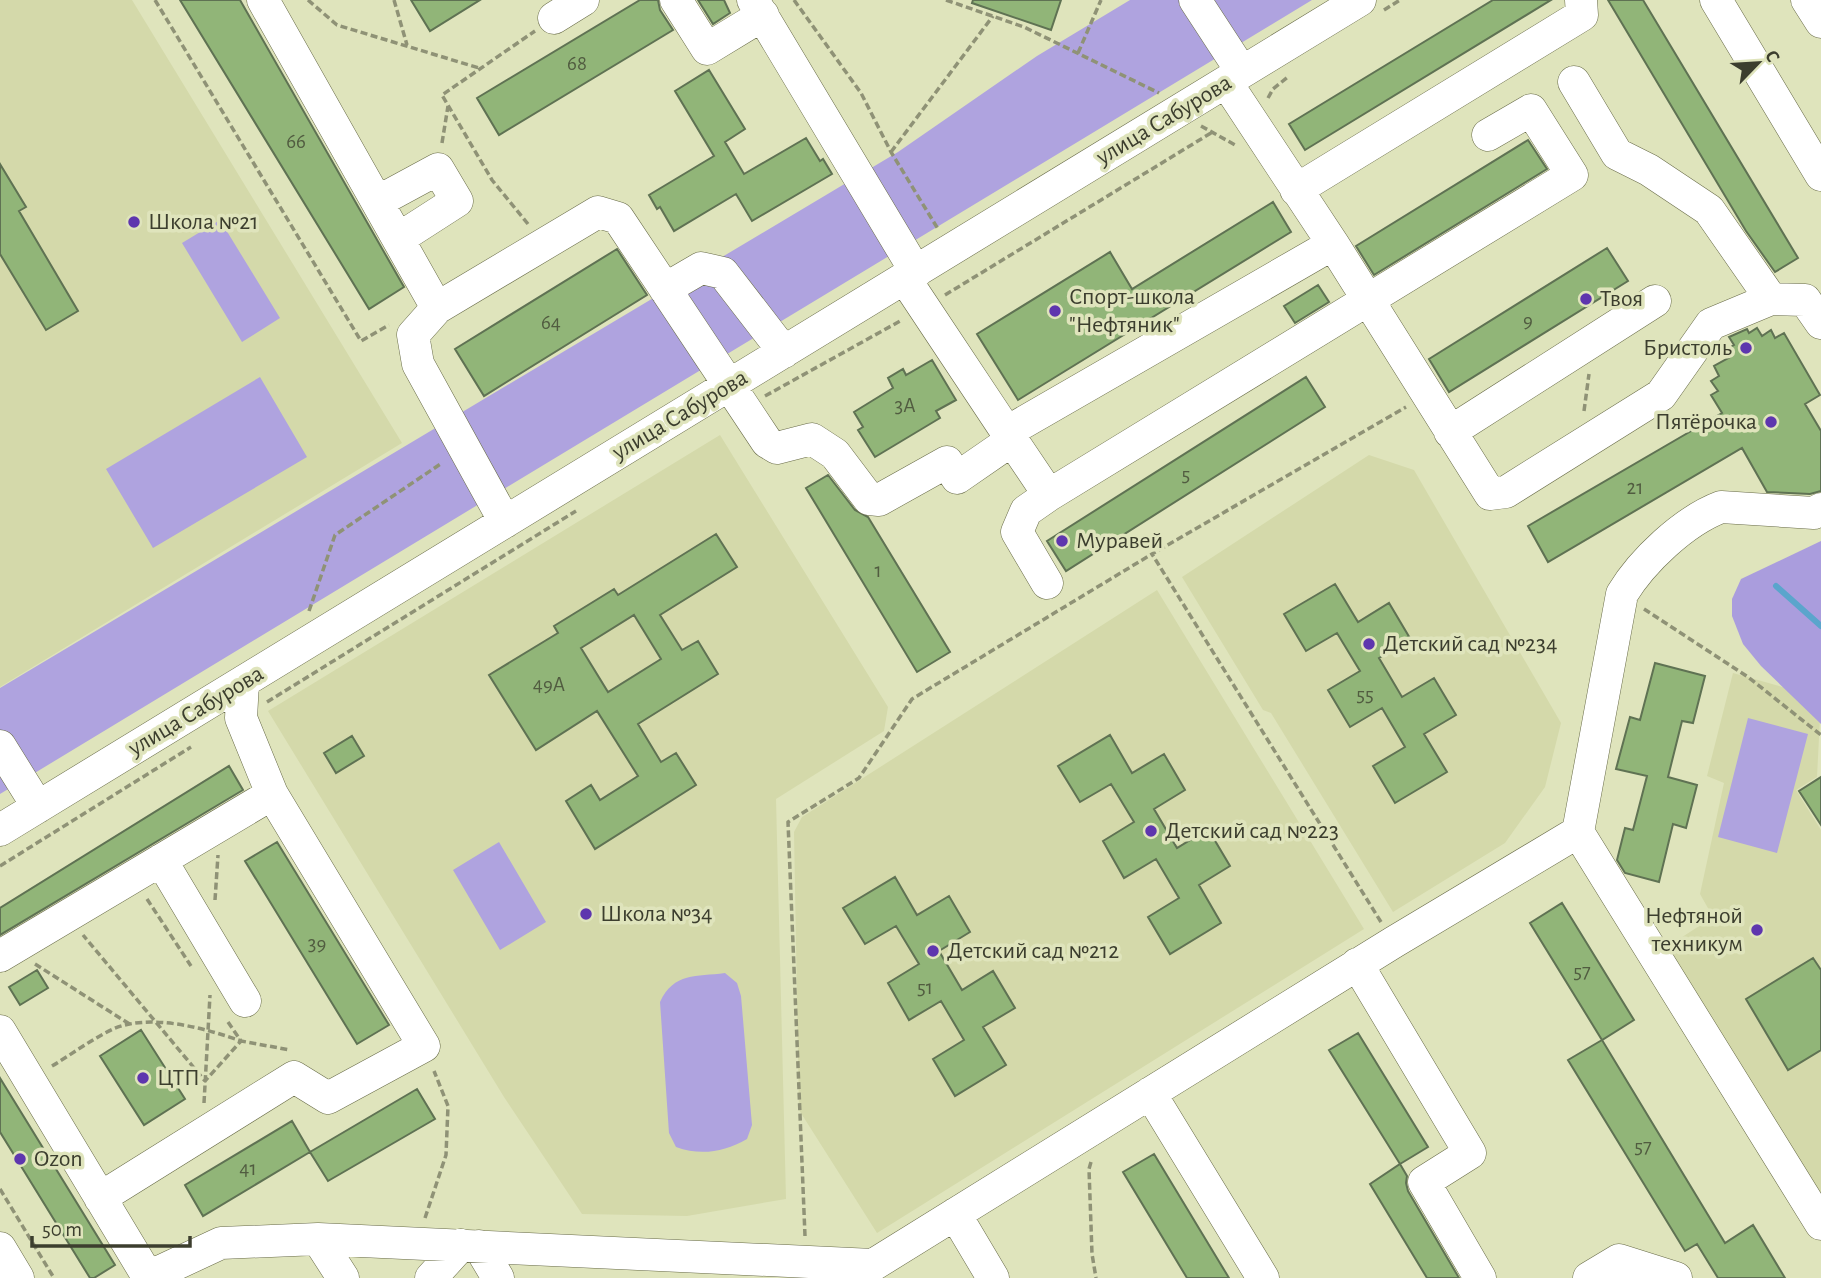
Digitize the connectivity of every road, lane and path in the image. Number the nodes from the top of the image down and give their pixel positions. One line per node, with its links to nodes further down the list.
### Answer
1 (155, 0): 47 (path)
2 (263, 0): 34 (street)
3 (308, 0): 20 (path)
4 (394, 0): 20 (path)
5 (583, 0): 18 (street)
6 (676, 0): 15 (street)
7 (794, 0): 29 (path)
8 (946, 0): 17 (path)
9 (1101, 0): 21 (path)
10 (1195, 0): 23 (street)
11 (1360, 0): 16 (street, улица Сабурова)
12 (1581, 0): 33 (street)
13 (1716, 0): 32 (street)
14 (1807, 0): 19 (street)
15 (758, 8): 39 (street)
16 (1324, 9): 23 (street, улица Сабурова)
17 (993, 16): 21 (path); 29 (path)
18 (554, 18): 22 (path)
19 (1821, 22)
20 (407, 47): 22 (path)
21 (1078, 53): 26 (path)
22 (480, 68): 25 (path)
23 (1234, 77): 26 (street, улица Сабурова); 33 (street)
24 (1574, 82): 41 (street)
25 (448, 105): 31 (path); 36 (path)
26 (1183, 108): 27 (path); 38 (street, улица Сабурова)
27 (1212, 133): 30 (path); 45 (path)
28 (1488, 135): 43 (street)
29 (891, 152): 38 (path)
30 (1248, 152)
31 (438, 169): 34 (street); 35 (street)
32 (1821, 175)
33 (1296, 190): 37 (street)
34 (377, 202): 35 (street)
35 (398, 239): 44 (street)
36 (543, 244): 40 (street); 44 (street)
37 (1333, 244): 43 (street); 53 (street)
38 (950, 250): 39 (street, улица Сабурова)
39 (911, 275): 45 (street); 49 (street, улица Сабурова)
40 (665, 289): 49 (street); 50 (street)
41 (1771, 299): 46 (street); 54 (street)
42 (1655, 300): 48 (street)
43 (1368, 302): 51 (street); 56 (street)
44 (437, 308): 47 (street)
45 (923, 308): 50 (path); 53 (street)
46 (1821, 323)
47 (413, 335): 55 (street)
48 (1593, 340): 52 (street); 54 (path)
49 (777, 343): 50 (street, улица Сабурова)
50 (730, 387): 53 (street); 59 (street, улица Сабурова)
51 (1426, 395): 52 (street); 60 (path)
52 (1450, 432): 54 (street)
53 (1010, 436): 56 (street)
54 (1580, 446)
55 (464, 449): 59 (street); 63 (path)
56 (1049, 495): 61 (street)
57 (580, 509): 65 (path)
58 (1821, 509): 62 (street)
59 (505, 522): 63 (street, улица Сабурова)
60 (1152, 554): 76 (path); 94 (path)
61 (1047, 583)
62 (1622, 594): 66 (path); 72 (street)
63 (318, 636): 64 (street, улица Сабурова)
64 (243, 682): 65 (street); 70 (street, улица Сабурова)
65 (240, 718): 69 (street)
66 (1821, 735)
67 (0, 746): 70 (street)
68 (191, 747): 74 (path)
69 (272, 794): 73 (street); 83 (street)
70 (38, 807): 71 (street, улица Сабурова)
71 (0, 830)
72 (1578, 832): 76 (street); 90 (street)
73 (161, 860): 75 (street); 79 (street)
74 (0, 866)
75 (68, 916): 77 (street); 80 (path)
76 (1394, 942): 78 (street)
77 (3, 954): 81 (path)
78 (1357, 964): 85 (street); 103 (street)
79 (245, 1001)
80 (157, 1023): 80 (path); 81 (path)
81 (131, 1025): 84 (path)
82 (0, 1031): 84 (street)
83 (424, 1046): 88 (street); 92 (path)
84 (29, 1080): 88 (street)
85 (1150, 1093): 86 (street); 102 (street)
86 (1099, 1125): 89 (street); 101 (path)
87 (0, 1189): 95 (path)
88 (100, 1198): 96 (street)
89 (955, 1214): 94 (street); 100 (street)
90 (1821, 1224)
91 (318, 1239): 92 (street); 96 (street); 97 (street)
92 (417, 1243): 93 (street)
93 (470, 1245): 94 (street); 98 (street); 99 (street)
94 (812, 1269)
95 (54, 1278)
96 (147, 1278)
97 (343, 1278)
98 (431, 1278)
99 (498, 1278)
100 (993, 1278)
101 (1096, 1278)
102 (1263, 1278)
103 (1480, 1278)
104 (1589, 1278): 105 (street)
105 (1676, 1278)

